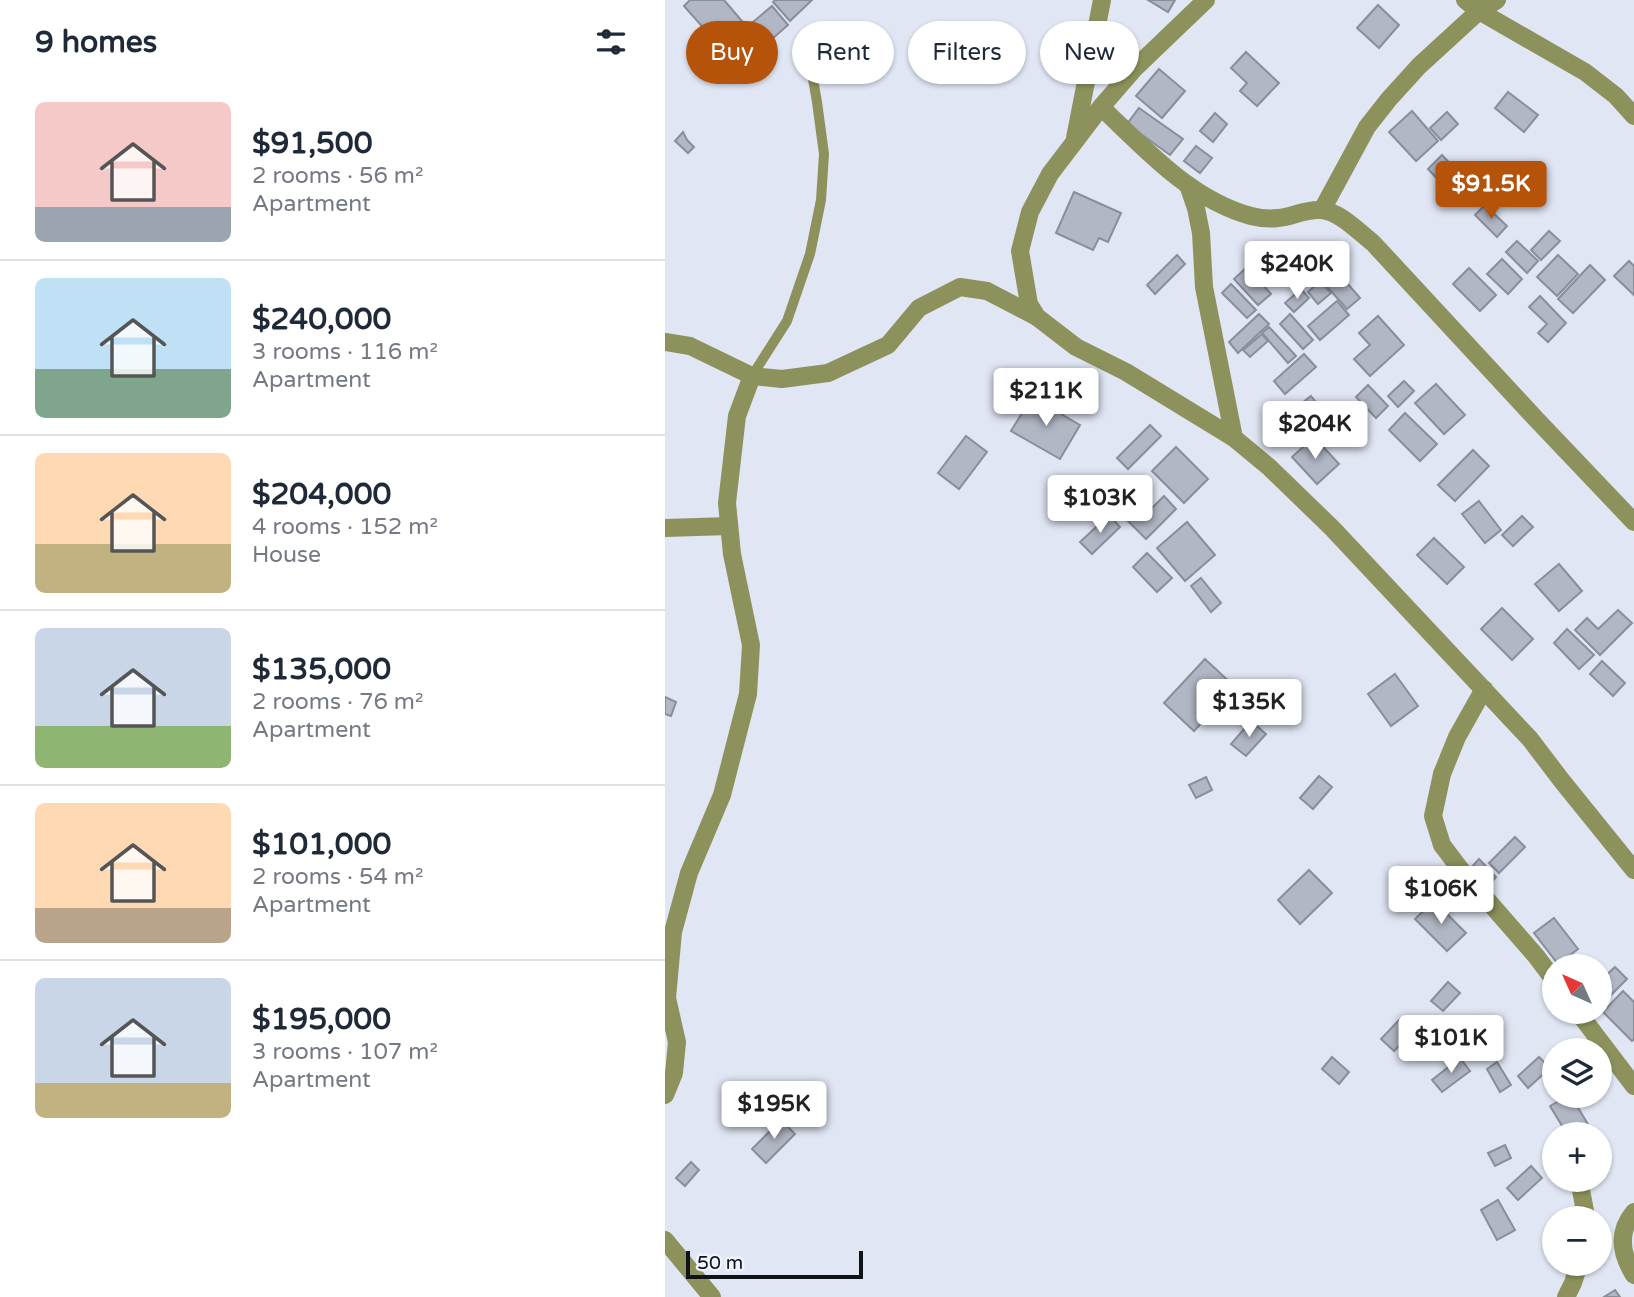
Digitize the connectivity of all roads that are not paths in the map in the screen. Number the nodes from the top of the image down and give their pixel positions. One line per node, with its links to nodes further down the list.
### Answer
1 (1102, 0): 8 (street)
2 (1206, 0): 6 (street)
3 (1497, 0): 4 (street)
4 (1472, 5): 7 (street); 10 (street)
5 (814, 84): 13 (lane)
6 (1101, 107): 8 (street); 9 (street)
7 (1634, 116)
8 (1073, 145): 11 (street)
9 (1188, 185): 10 (street); 14 (street)
10 (1322, 210): 15 (street)
11 (1037, 317): 13 (street); 14 (street)
12 (665, 342): 13 (street)
13 (752, 376): 16 (street)
14 (1234, 438): 18 (street)
15 (1634, 522)
16 (729, 526): 17 (street); 23 (street)
17 (665, 528)
18 (1484, 689): 19 (street); 20 (street)
19 (1634, 870)
20 (1542, 964)
21 (1587, 1024): 22 (street)
22 (1634, 1086)
23 (665, 1095)
24 (1634, 1212): 26 (street)
25 (665, 1240): 28 (street)
26 (1634, 1275)
27 (1575, 1276): 29 (street)
28 (712, 1297)
29 (1566, 1297)

